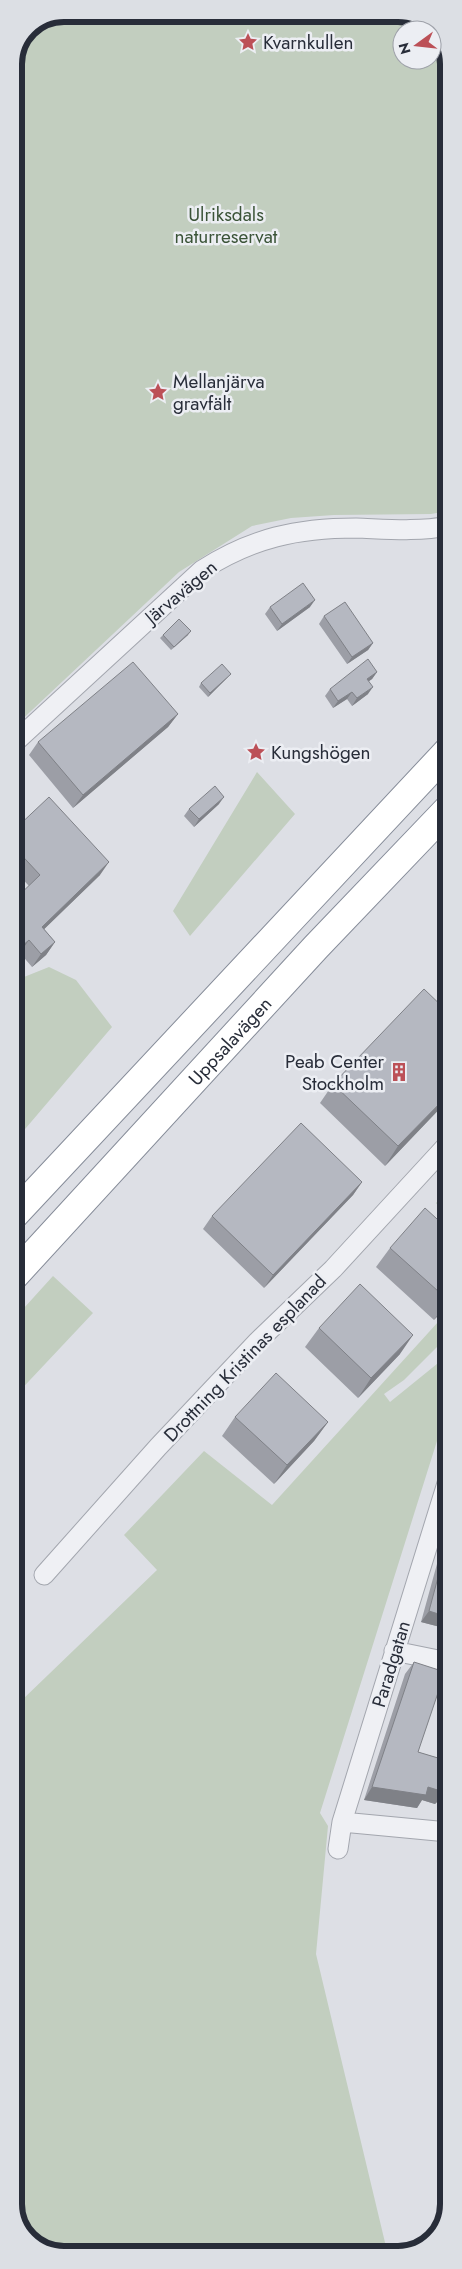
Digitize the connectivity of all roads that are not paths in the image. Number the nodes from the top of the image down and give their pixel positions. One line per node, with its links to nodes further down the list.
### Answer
1 (439, 528): 2 (street, Järvavägen)
2 (22, 735)
3 (439, 759): 6 (highway, Uppsalavägen)
4 (439, 818): 7 (highway, Uppsalavägen)
5 (440, 1153): 9 (street, Drottning Kristinas esplanad)
6 (23, 1206)
7 (23, 1267)
8 (440, 1508): 10 (street, Paradgatan)
9 (44, 1575)
10 (394, 1651): 11 (street); 12 (street, Paradgatan)
11 (440, 1660)
12 (342, 1822): 13 (street); 14 (street, Paradgatan)
13 (440, 1831)
14 (338, 1849)

